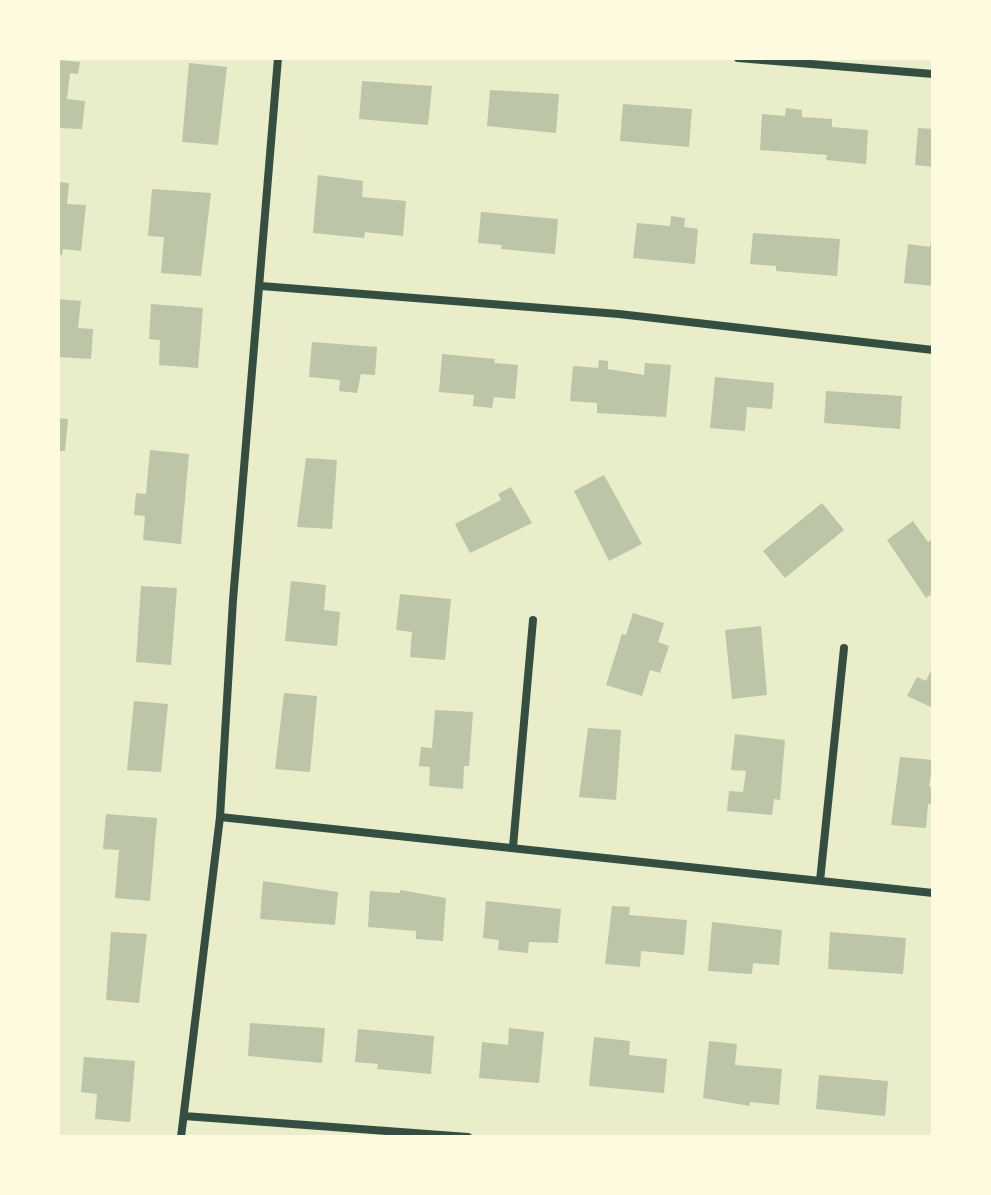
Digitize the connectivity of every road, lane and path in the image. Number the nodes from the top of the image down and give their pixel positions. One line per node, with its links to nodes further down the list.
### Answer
1 (278, 58): 4 (street)
2 (738, 58): 3 (street)
3 (933, 74)
4 (261, 286): 5 (street); 8 (street)
5 (933, 350)
6 (533, 620): 9 (street)
7 (844, 648): 10 (street)
8 (220, 817): 9 (street); 12 (street)
9 (513, 847): 10 (street)
10 (820, 881): 11 (street)
11 (933, 893)
12 (184, 1116): 13 (street); 14 (street)
13 (181, 1137)
14 (468, 1137)

